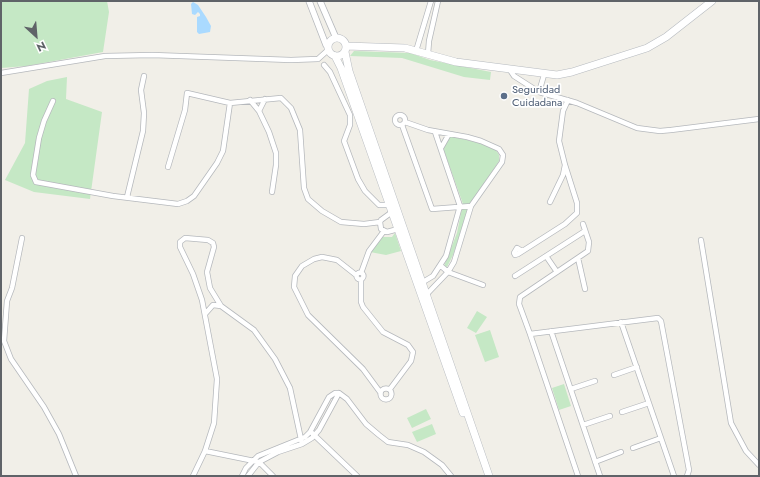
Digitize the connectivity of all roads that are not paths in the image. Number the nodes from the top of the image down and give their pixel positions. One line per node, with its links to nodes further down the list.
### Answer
1 (309, 1): 7 (street)
2 (320, 1): 6 (street)
3 (430, 1): 9 (street)
4 (438, 1): 10 (street)
5 (712, 1): 19 (main road)
6 (325, 15): 7 (street); 8 (street)
7 (316, 18): 11 (street)
8 (336, 38): 11 (main road); 12 (main road)
9 (420, 39): 10 (street); 13 (street)
10 (429, 41): 14 (street)
11 (328, 48): 15 (main road); 18 (street)
12 (346, 49): 13 (main road); 15 (main road); 55 (main road)
13 (416, 50): 14 (main road)
14 (428, 54): 17 (main road)
15 (335, 56): 39 (main road)
16 (324, 65): 39 (street)
17 (510, 70): 19 (main road); 21 (street)
18 (1, 73)
19 (544, 75): 21 (street)
20 (144, 76): 35 (street)
21 (539, 92): 24 (street)
22 (265, 99): 23 (street); 27 (street); 40 (street)
23 (250, 100): 26 (street); 27 (street)
24 (568, 100): 28 (street); 32 (street)
25 (53, 101): 35 (street)
26 (230, 103): 33 (street); 35 (street)
27 (259, 111): 34 (street)
28 (759, 119)
29 (435, 132): 30 (street); 31 (street); 37 (street)
30 (449, 134): 31 (street); 38 (street)
31 (441, 149): 37 (street)
32 (565, 164): 36 (street); 47 (street)
33 (168, 167)
34 (272, 192)
35 (127, 197)
36 (550, 202)
37 (460, 206): 38 (street); 50 (street)
38 (471, 206): 51 (street)
39 (391, 209): 40 (street); 42 (main road)
40 (380, 222): 43 (street)
41 (583, 224): 44 (street)
42 (398, 229): 43 (street); 55 (main road)
43 (384, 231): 53 (street)
44 (585, 231): 48 (street); 49 (street)
45 (22, 238): 85 (street)
46 (700, 240): 84 (street)
47 (522, 251)
48 (546, 256): 52 (street); 54 (street)
49 (578, 258): 52 (street); 57 (street)
50 (441, 266): 51 (street); 55 (street)
51 (448, 272): 56 (street); 58 (street)
52 (557, 272): 63 (street)
53 (359, 274): 67 (street); 69 (street)
54 (515, 276)
55 (420, 283): 58 (main road); 92 (main road)
56 (482, 285)
57 (586, 289)
58 (427, 294): 93 (main road)
59 (221, 306): 60 (street); 60 (street); 77 (street)
60 (205, 314): 79 (street)
61 (621, 322): 62 (street); 64 (street); 97 (street)
62 (551, 331): 63 (street); 68 (street)
63 (530, 334): 94 (street)
64 (636, 367): 65 (street); 71 (street)
65 (614, 375)
66 (595, 381): 68 (street)
67 (390, 389): 69 (street); 69 (street)
68 (571, 389): 74 (street)
69 (380, 392)
70 (339, 394): 75 (street); 75 (street); 91 (street)
71 (649, 403): 72 (street); 76 (street)
72 (622, 412)
73 (610, 416): 74 (street)
74 (583, 425): 83 (street)
75 (312, 433): 77 (street); 90 (street)
76 (661, 438): 78 (street); 96 (street)
77 (302, 442): 81 (street); 82 (street)
78 (633, 448)
79 (205, 451): 81 (street); 86 (street)
80 (621, 452): 83 (street)
81 (253, 460): 82 (street); 87 (street)
82 (259, 462): 88 (street); 89 (street)
83 (595, 462): 95 (street)
84 (759, 465)
85 (76, 476)
86 (193, 476)
87 (242, 476)
88 (248, 476)
89 (273, 476)
90 (357, 476)
91 (451, 476)
92 (484, 476)
93 (489, 476)
94 (576, 476)
95 (600, 476)
96 (674, 476)
97 (687, 476)

